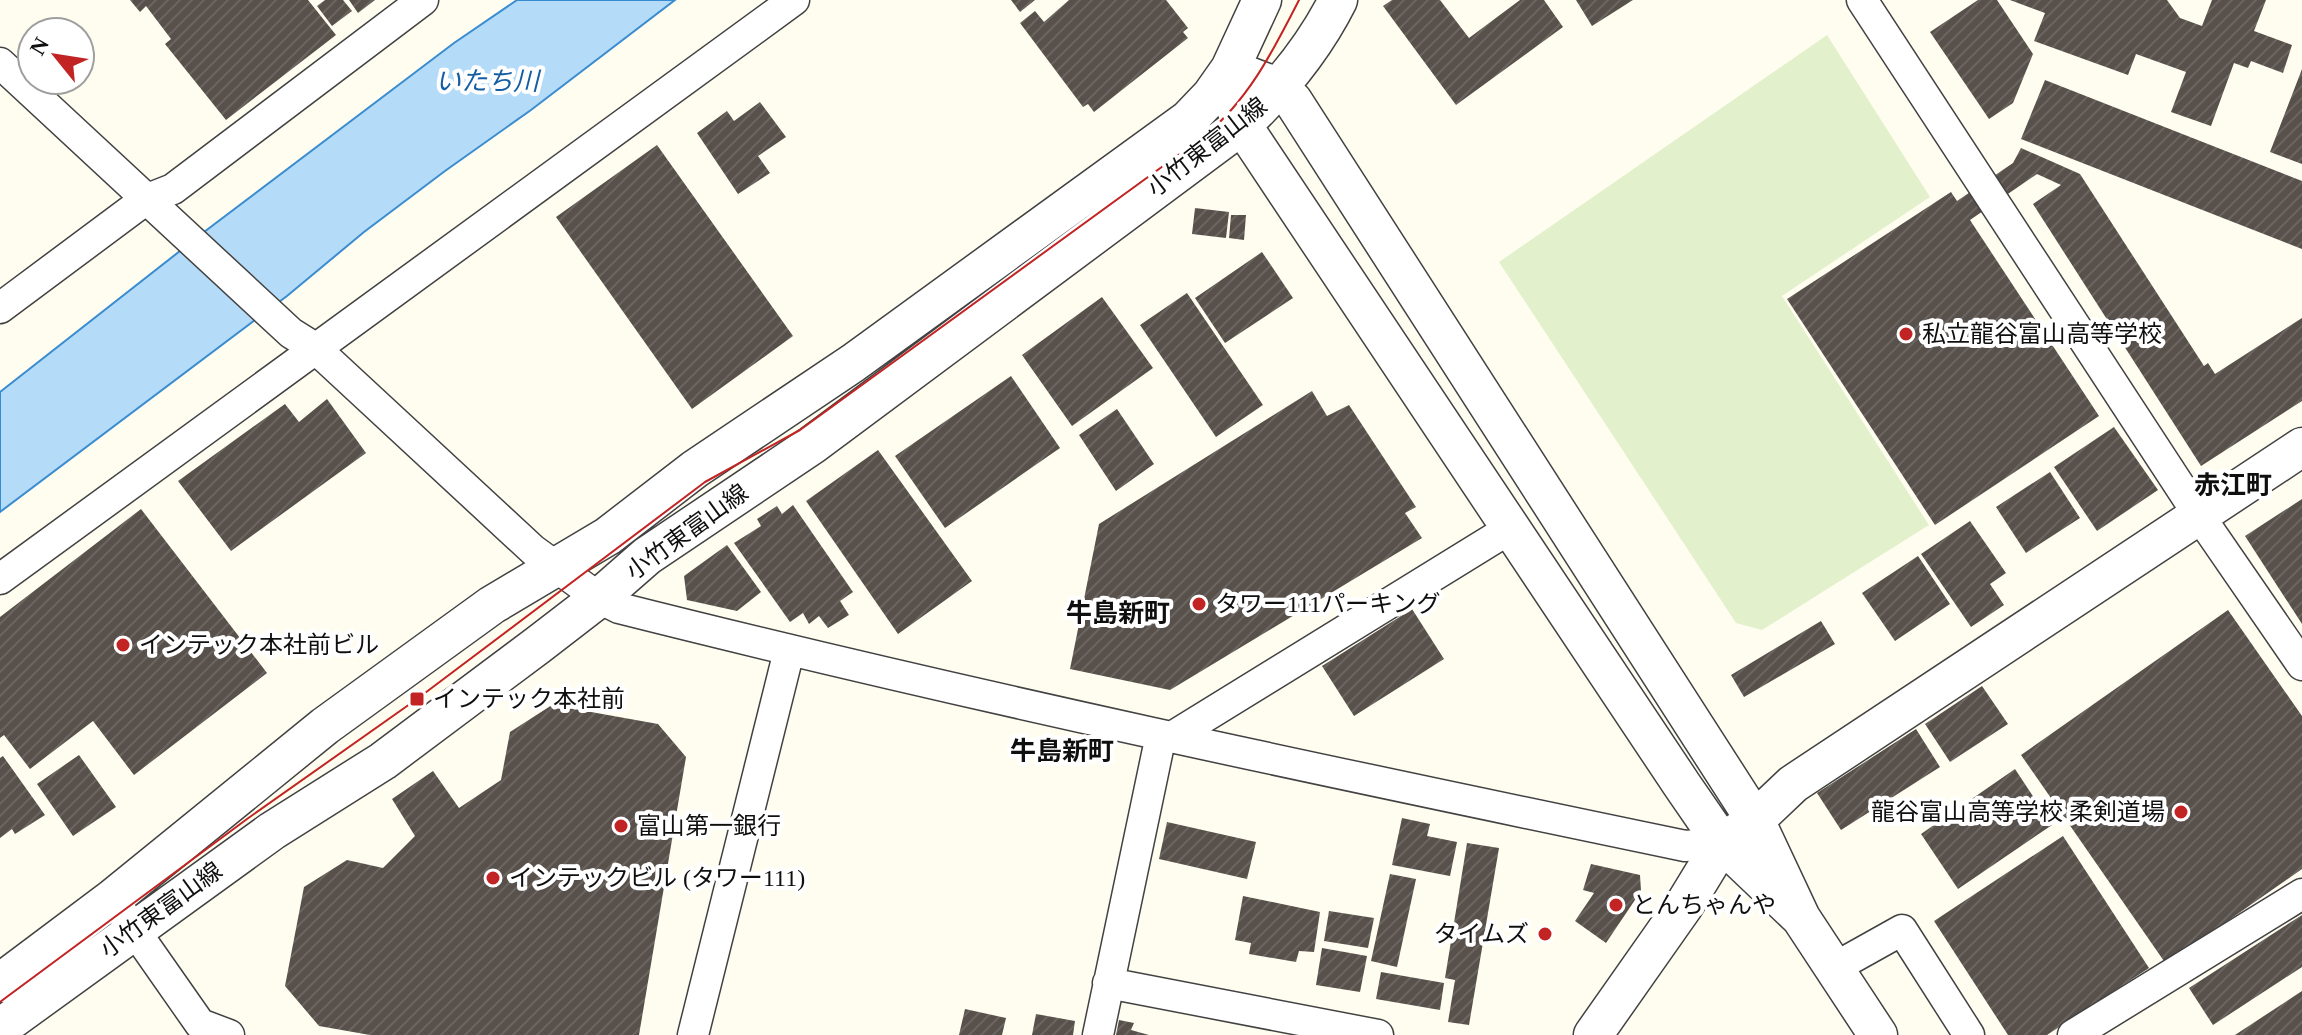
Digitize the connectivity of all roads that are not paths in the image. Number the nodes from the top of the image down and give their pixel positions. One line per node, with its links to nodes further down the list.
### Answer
1 (423, 0): 10 (street)
2 (794, 0): 12 (street)
3 (1262, 0): 7 (street, 小竹東富山線)
4 (1338, 0): 8 (street, 小竹東富山線)
5 (1862, 0): 14 (street)
6 (0, 63): 10 (street)
7 (1230, 69): 8 (street); 9 (street); 16 (street, 小竹東富山線)
8 (1280, 88): 9 (street, 小竹東富山線); 22 (street)
9 (1242, 125): 15 (street); 18 (street, 小竹東富山線)
10 (145, 200): 11 (street); 12 (street)
11 (0, 308)
12 (303, 341): 16 (street); 17 (street)
13 (2302, 447): 14 (street)
14 (2198, 514): 20 (street); 22 (street)
15 (1511, 528): 21 (street); 23 (street)
16 (558, 567): 18 (street); 25 (street, 小竹東富山線)
17 (0, 579)
18 (599, 598): 19 (street); 25 (street, 小竹東富山線)
19 (789, 651): 21 (street); 32 (street)
20 (2302, 665)
21 (1167, 736): 23 (street); 29 (street)
22 (1755, 820): 23 (street); 26 (street)
23 (1722, 843): 26 (street); 35 (street)
24 (2302, 894): 38 (street)
25 (123, 915): 28 (street, 小竹東富山線); 30 (street, 小竹東富山線); 31 (street)
26 (1801, 918): 27 (street)
27 (1834, 968): 36 (street); 37 (street)
28 (0, 983)
29 (1108, 983): 33 (street); 34 (street)
30 (0, 1028)
31 (229, 1035)
32 (693, 1035)
33 (1098, 1035)
34 (1378, 1035)
35 (1593, 1035)
36 (1878, 1035)
37 (1969, 1035)
38 (2073, 1035)

